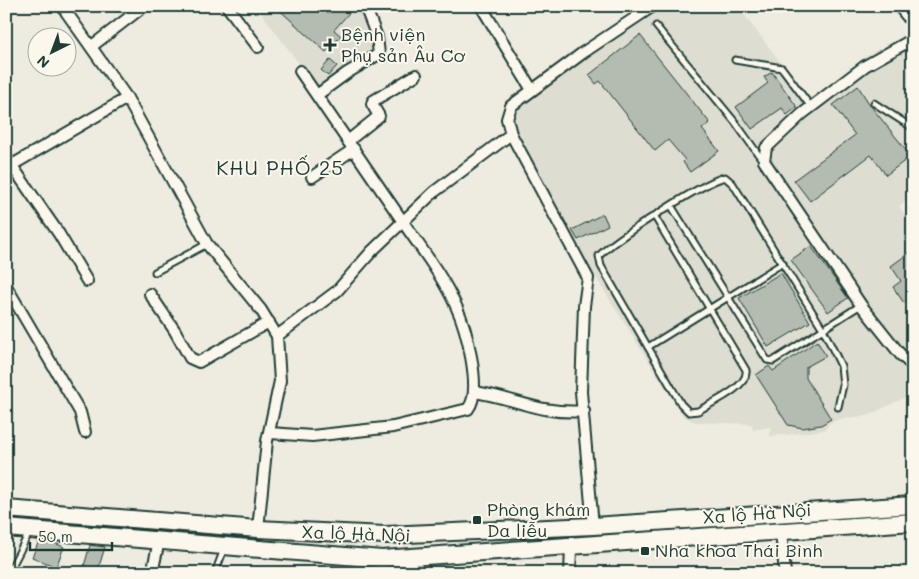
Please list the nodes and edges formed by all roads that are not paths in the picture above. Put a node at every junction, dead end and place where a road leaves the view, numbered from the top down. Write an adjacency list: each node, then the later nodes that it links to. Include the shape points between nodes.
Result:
1 (62, 6): 11 (street)
2 (144, 6): 11 (street)
3 (227, 6): 12 (street)
4 (365, 6): 17 (street, via 377,37 379,54)
5 (481, 6): 16 (street)
6 (653, 6): 16 (street)
7 (900, 6): 8 (street)
8 (913, 22)
9 (656, 26): 24 (lane)
10 (913, 39): 20 (street, via 865,66)
11 (92, 46): 18 (street)
12 (258, 47)
13 (735, 60): 20 (lane, via 782,68)
14 (300, 71): 17 (street)
15 (416, 75): 23 (street, via 373,101 378,116)
16 (532, 90): 22 (street, via 507,112)
17 (317, 95): 23 (street)
18 (127, 98): 25 (street); 30 (street)
19 (874, 103): 21 (lane)
20 (812, 107): 24 (street, via 766,148)
21 (913, 128)
22 (511, 134): 29 (street, via 434,192); 46 (street, via 588,278 584,306)
23 (351, 145): 26 (street); 29 (street)
24 (764, 161): 37 (street)
25 (8, 164): 33 (street)
26 (312, 177)
27 (672, 207): 28 (lane); 31 (lane, via 725,177 733,184); 36 (lane)
28 (655, 217): 38 (lane); 42 (lane, via 606,248 599,256 601,266)
29 (403, 222): 41 (street, via 337,291); 44 (street, via 436,268 456,307 466,336)
30 (207, 244): 32 (lane); 39 (street)
31 (783, 264): 36 (lane); 40 (lane)
32 (155, 272)
33 (87, 281)
34 (6, 286): 47 (street, via 80,412)
35 (150, 294): 39 (street, via 194,362)
36 (727, 298): 38 (lane); 40 (lane, via 767,360 773,361)
37 (861, 305): 40 (lane); 43 (street)
38 (709, 309): 42 (lane); 42 (lane, via 746,370 743,384 698,412 689,412)
39 (269, 322): 41 (street)
40 (823, 329): 45 (lane, via 843,372)
41 (277, 336): 48 (street, via 280,381)
42 (648, 347)
43 (913, 366)
44 (475, 392): 46 (street, via 508,398 532,408 562,413); 48 (street, via 468,409 393,427 312,436)
45 (838, 406)
46 (584, 411): 52 (street)
47 (85, 432)
48 (270, 433): 55 (street)
49 (913, 505): 52 (highway, Xa lộ Hà Nội)
50 (6, 509): 55 (highway, Xa lộ Hà Nội)
51 (913, 522): 56 (highway, Xa lộ Hà Nội)
52 (593, 526): 55 (highway, Xa lộ Hà Nội, via 386,535)
53 (6, 528): 54 (highway, Xa lộ Hà Nội)
54 (30, 530): 57 (highway, Xa lộ Hà Nội); 61 (lane)
55 (258, 530)
56 (781, 532): 59 (highway, Xa lộ Hà Nội); 65 (street)
57 (159, 541): 58 (highway, Xa lộ Hà Nội); 62 (street)
58 (225, 546): 60 (highway, Xa lộ Hà Nội); 63 (lane)
59 (571, 547): 60 (highway, Xa lộ Hà Nội); 64 (street)
60 (382, 566)
61 (11, 568)
62 (152, 573)
63 (215, 573)
64 (570, 573)
65 (785, 573)

